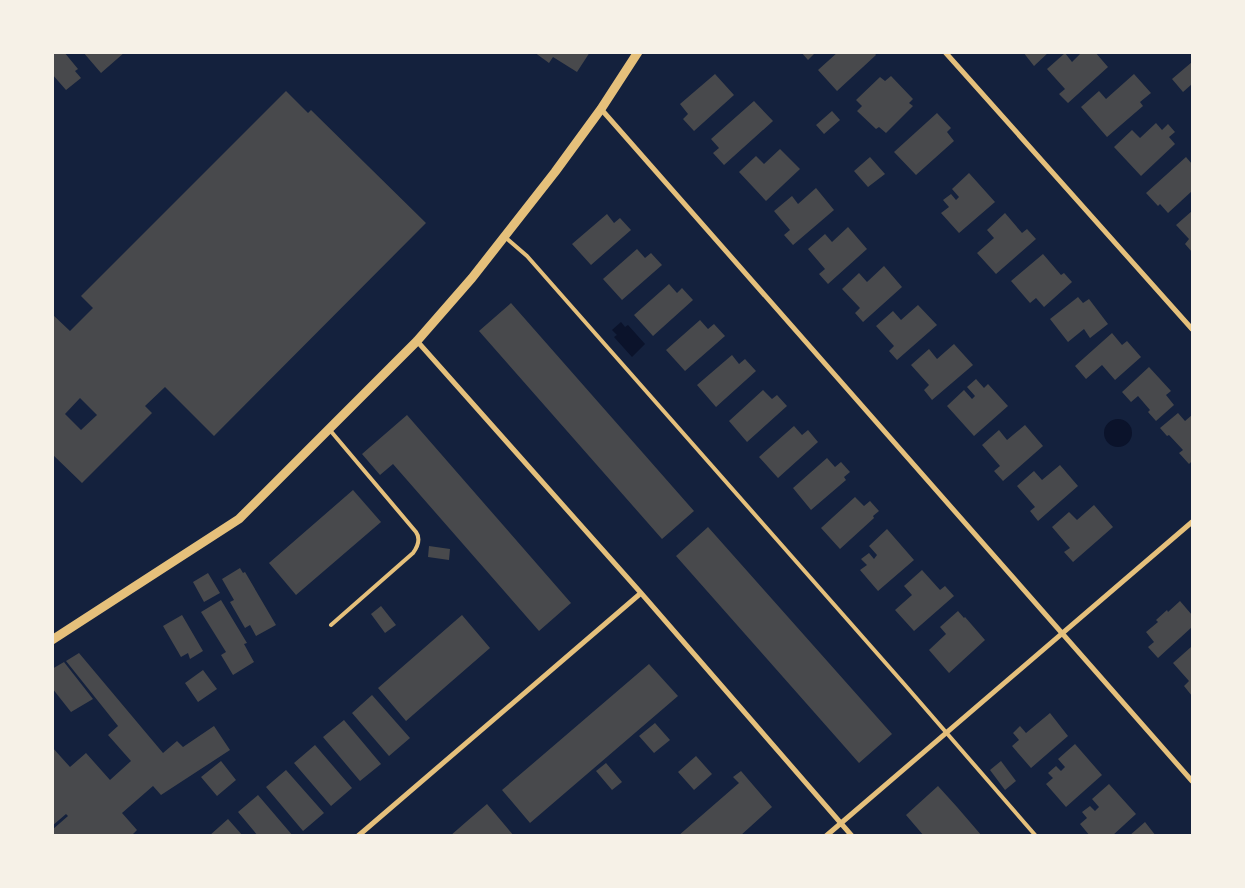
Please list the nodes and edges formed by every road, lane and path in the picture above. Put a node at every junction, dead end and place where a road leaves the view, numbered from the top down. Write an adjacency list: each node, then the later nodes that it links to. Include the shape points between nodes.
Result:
1 (638, 52): 3 (street)
2 (945, 52): 5 (street)
3 (601, 109): 4 (street); 11 (street)
4 (505, 236): 6 (street); 13 (lane, via 527,256)
5 (1192, 329)
6 (417, 340): 7 (street); 9 (street)
7 (329, 429): 10 (lane, via 418,535 413,553); 12 (street, via 238,518)
8 (1192, 522): 11 (street)
9 (642, 593): 15 (street); 16 (street)
10 (331, 625)
11 (1062, 634): 13 (street); 14 (street)
12 (52, 640)
13 (947, 733): 15 (street); 19 (lane)
14 (1192, 781)
15 (841, 822): 17 (street); 18 (street)
16 (358, 836)
17 (826, 836)
18 (852, 836)
19 (1036, 836)

